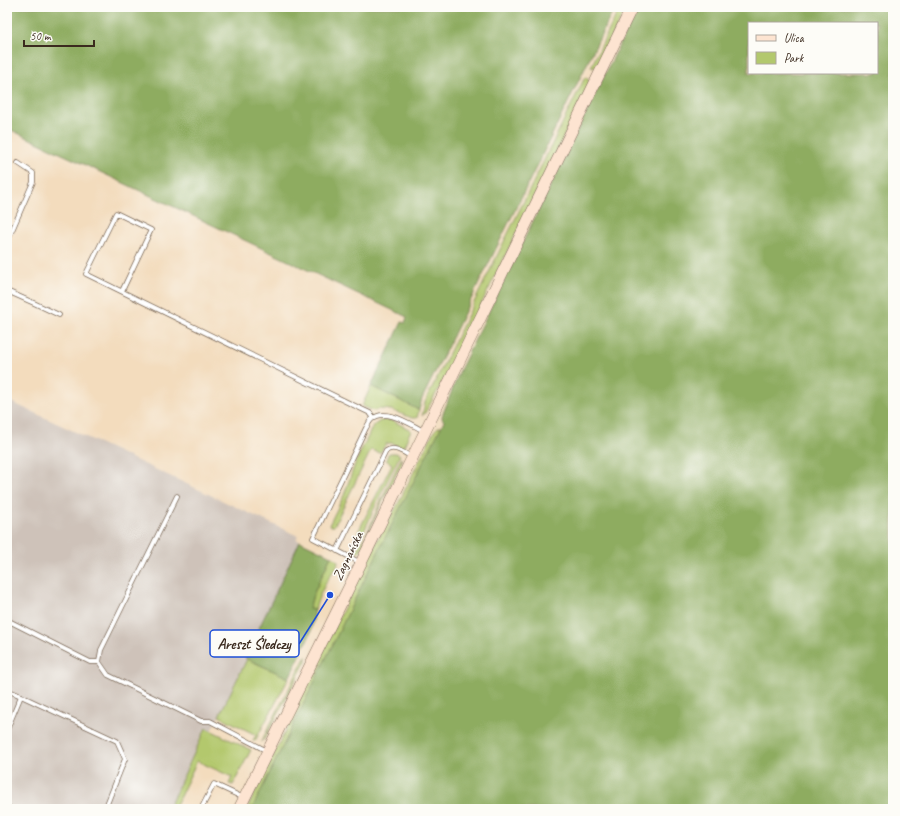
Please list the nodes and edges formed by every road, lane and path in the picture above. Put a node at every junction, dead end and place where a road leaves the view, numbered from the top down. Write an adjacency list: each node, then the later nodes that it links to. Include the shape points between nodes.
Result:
1 (632, 7): 10 (street, Zagnańska)
2 (18, 162): 3 (lane, via 33,173 33,182)
3 (7, 242)
4 (7, 267): 5 (lane)
5 (7, 272)
6 (7, 291): 8 (lane)
7 (122, 291): 7 (lane, via 86,274 116,213 151,230); 9 (lane)
8 (59, 315)
9 (374, 418): 10 (lane, via 391,416); 13 (lane, via 366,428 313,538)
10 (424, 432): 11 (street, Zagnańska)
11 (412, 457): 13 (lane, via 393,448 386,451); 14 (street, Zagnańska)
12 (177, 496): 16 (lane, via 101,650)
13 (337, 551): 14 (lane)
14 (361, 563): 20 (street, Zagnańska)
15 (7, 620): 16 (lane, via 90,662)
16 (99, 662): 20 (lane, via 108,676 200,721 210,721)
17 (7, 690): 18 (lane)
18 (21, 696): 19 (lane); 24 (lane, via 117,741 125,758)
19 (8, 727)
20 (268, 751): 21 (street, Zagnańska)
21 (245, 798): 25 (lane, via 214,784); 26 (street, Zagnańska)
22 (7, 807): 23 (lane)
23 (12, 809)
24 (105, 809)
25 (201, 809)
26 (239, 809)

